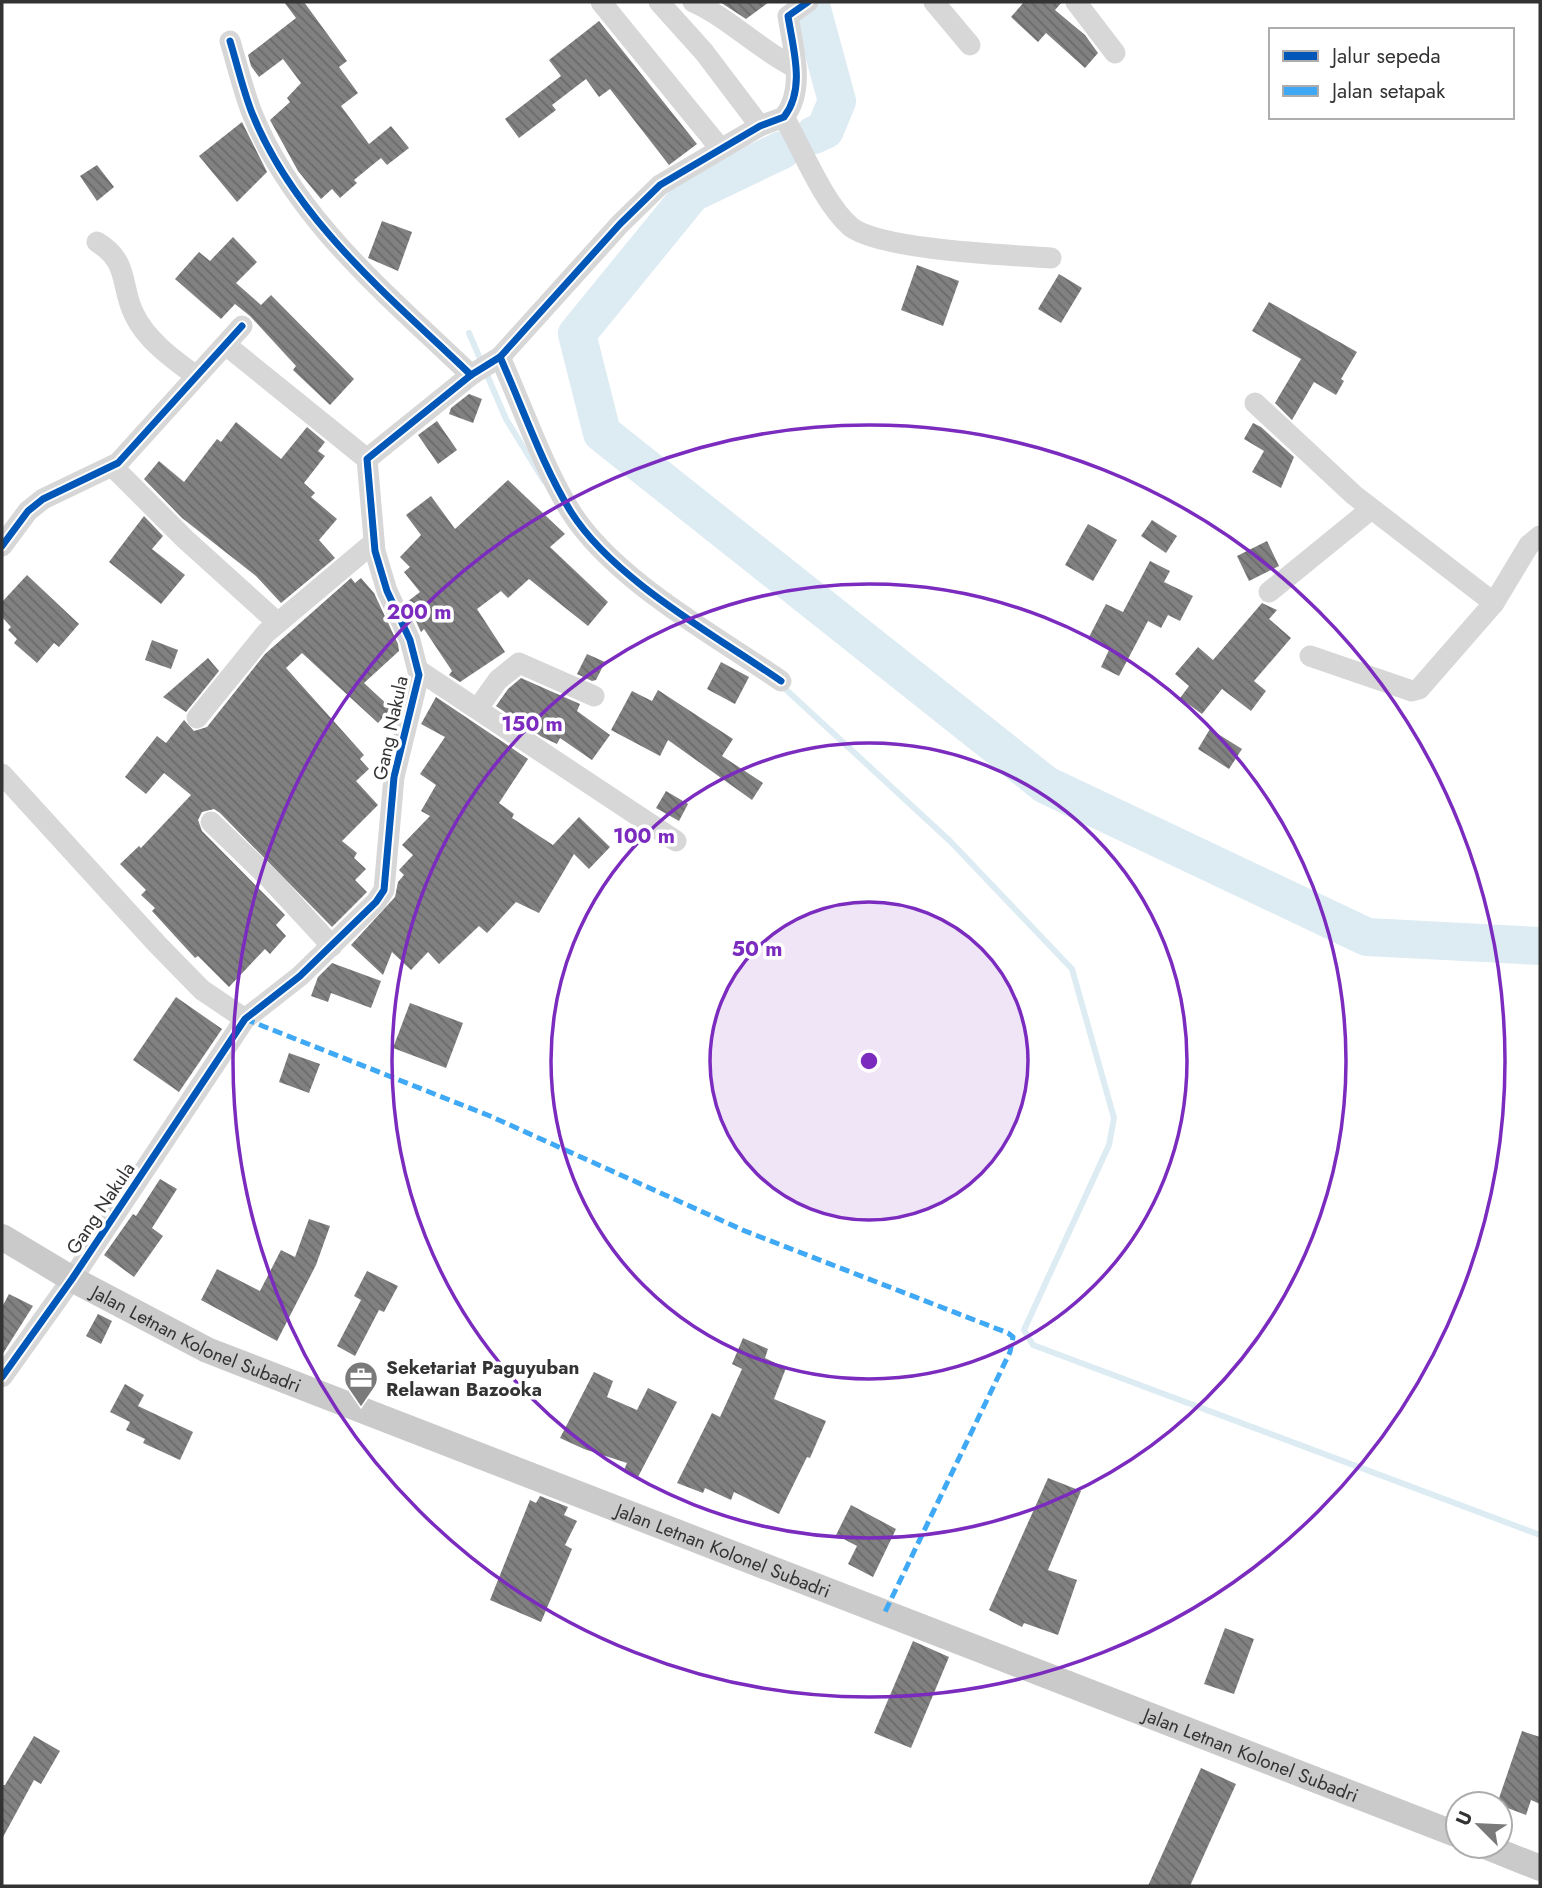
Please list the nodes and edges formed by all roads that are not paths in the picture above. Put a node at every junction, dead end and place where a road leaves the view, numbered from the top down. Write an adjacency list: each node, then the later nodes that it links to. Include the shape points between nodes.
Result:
1 (601, 2): 13 (street)
2 (693, 2): 10 (street)
3 (934, 2): 8 (street)
4 (1076, 2): 9 (street)
5 (664, 3): 12 (street)
6 (794, 6): 10 (street)
7 (230, 41): 18 (street, via 252,113 302,199 356,264)
8 (970, 45)
9 (1115, 52)
10 (796, 68): 11 (street, via 796,97)
11 (784, 117): 12 (street); 15 (street, via 836,211 853,228 914,245)
12 (760, 126): 13 (street)
13 (720, 148): 18 (street, via 660,185)
14 (97, 242): 19 (street, via 117,259 134,315 167,355)
15 (1051, 258)
16 (242, 326): 17 (street)
17 (226, 345): 19 (street); 21 (street)
18 (486, 366): 21 (street); 32 (street, via 589,536 634,578)
19 (197, 376): 22 (street)
20 (1255, 403): 23 (street)
21 (367, 459): 25 (street, Gang Nakula)
22 (112, 466): 26 (street, via 43,499); 29 (street)
23 (1371, 509): 27 (street); 28 (street)
24 (1540, 536): 28 (street, via 1529,545)
25 (373, 543): 29 (street); 31 (street, Gang Nakula)
26 (2, 546)
27 (1269, 592)
28 (1494, 603): 30 (street, via 1419,689 1412,691)
29 (278, 623): 35 (street)
30 (1310, 656)
31 (418, 670): 34 (street); 39 (street, Gang Nakula, via 394,777 384,890)
32 (781, 681)
33 (594, 696): 34 (street, via 519,663 498,680)
34 (478, 708): 38 (street)
35 (197, 718)
36 (2, 774): 40 (street, via 193,980)
37 (211, 822): 39 (street)
38 (677, 841)
39 (332, 946): 40 (street, Gang Nakula)
40 (245, 1019): 42 (street, Gang Nakula)
41 (2, 1237): 42 (main road, Jalan Letnan Kolonel Subadri)
42 (72, 1279): 43 (street, Gang Nakula); 44 (main road, Jalan Letnan Kolonel Subadri, via 207,1350)
43 (2, 1377)
44 (1444, 1830)
45 (1514, 1858): 46 (main road)
46 (1540, 1868)

